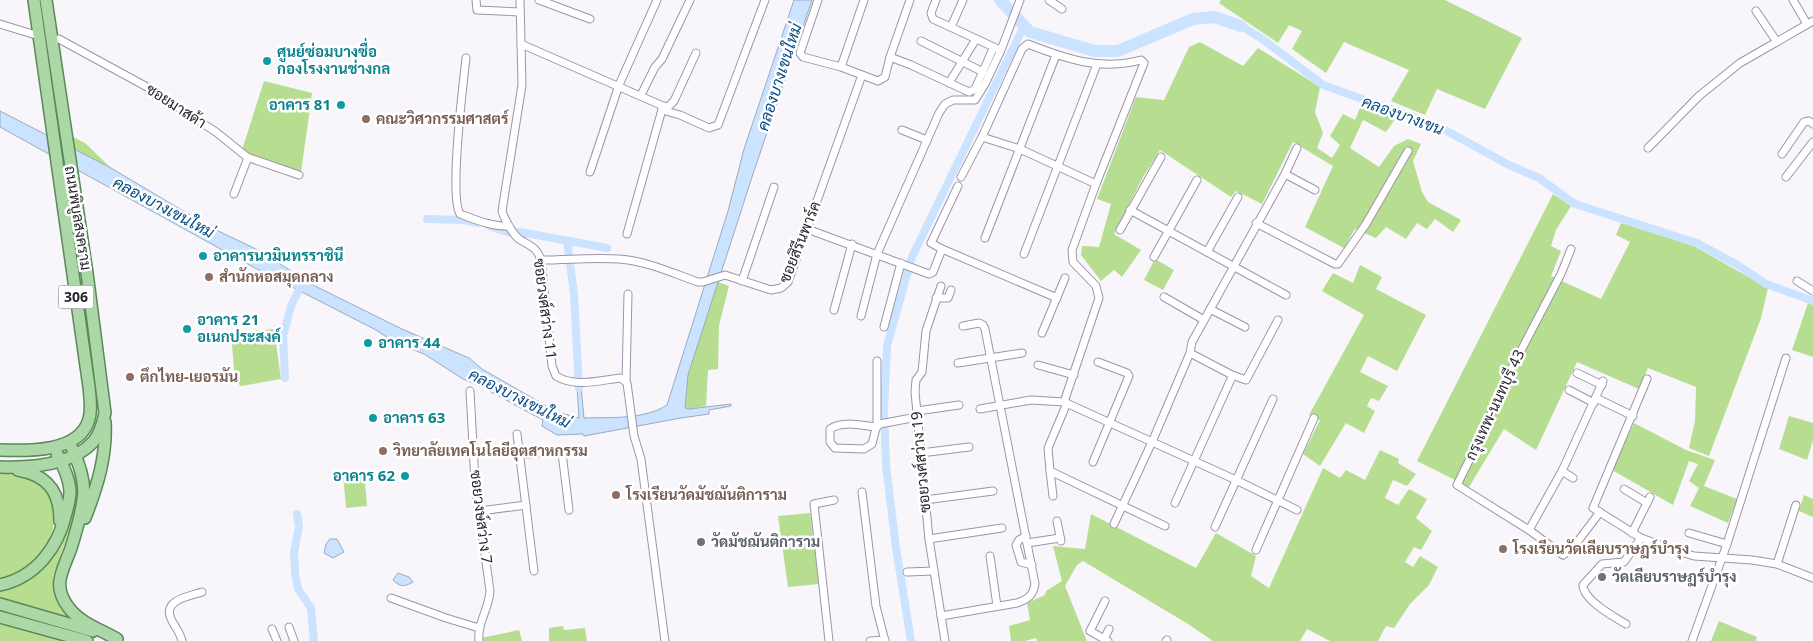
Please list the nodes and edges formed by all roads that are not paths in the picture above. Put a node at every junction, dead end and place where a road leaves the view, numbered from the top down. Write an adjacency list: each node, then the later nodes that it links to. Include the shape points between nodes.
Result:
1 (34, 0): 24 (main road, ถนนพิบูลสงคราม / 306)
2 (46, 0): 25 (main road, ถนนพิบูลสงคราม / 306)
3 (476, 0): 19 (street, via 477,10)
4 (520, 0): 19 (street)
5 (538, 0): 20 (street)
6 (657, 0): 42 (street)
7 (690, 0): 43 (street)
8 (765, 0): 44 (street, via 718,125 709,128)
9 (818, 0): 38 (street, via 800,53)
10 (864, 0): 38 (street)
11 (910, 0): 34 (street)
12 (936, 0): 23 (street, via 933,19)
13 (964, 0): 23 (street)
14 (1020, 0): 31 (street)
15 (1049, 0): 17 (street)
16 (1793, 0): 21 (street)
17 (1062, 9)
18 (1756, 11): 28 (street)
19 (520, 12): 29 (street)
20 (590, 19)
21 (1810, 22): 28 (street)
22 (0, 24): 24 (street)
23 (951, 27): 26 (street)
24 (39, 36): 136 (main road, ถนนพิบูลสงคราม / 306, via 89,387 87,425)
25 (52, 39): 55 (street, ซอยมาสด้า, via 59,39 144,85 216,132); 129 (main road, ถนนพิบูลสงคราม / 306)
26 (976, 39): 31 (street); 36 (street)
27 (921, 42): 36 (street)
28 (1777, 42): 51 (street, via 1740,63 1698,96)
29 (521, 44): 42 (street); 74 (street, via 522,85 502,211)
30 (992, 50): 39 (street)
31 (1001, 50): 48 (street, via 975,100 953,100 945,104)
32 (696, 53): 44 (street, via 673,104)
33 (1056, 55): 37 (street); 47 (street, via 1028,44 1022,49); 52 (street)
34 (890, 57): 40 (street, via 882,80); 41 (street)
35 (466, 58): 74 (street, via 457,209 469,218)
36 (962, 62): 39 (street); 41 (street)
37 (1097, 64): 57 (street); 64 (street, via 1144,62)
38 (841, 67): 40 (street)
39 (983, 72): 41 (street, via 971,91)
40 (862, 75): 72 (street, ซอยสิรีนพาร์ค)
41 (949, 83)
42 (619, 85): 43 (street); 58 (street)
43 (641, 96): 44 (street)
44 (663, 108): 76 (street)
45 (1813, 124): 54 (street, via 1804,122)
46 (902, 130): 48 (street)
47 (982, 137): 52 (street); 61 (street)
48 (927, 140): 82 (street)
49 (1813, 142): 62 (street)
50 (1297, 148): 59 (street)
51 (1648, 148)
52 (1020, 149): 57 (street); 77 (street)
53 (1408, 151): 71 (street, via 1366,224 1338,264)
54 (1782, 154)
55 (247, 157): 60 (street, ซอยมาสด้า); 68 (street)
56 (1162, 157): 70 (street)
57 (1059, 166): 64 (street); 83 (street)
58 (590, 172)
59 (1285, 174): 67 (street); 71 (street)
60 (299, 175)
61 (961, 177)
62 (1786, 177)
63 (1197, 180): 75 (street)
64 (1096, 184): 117 (street, via 1072,250 1073,262 1096,286 1099,298)
65 (774, 186): 89 (street)
66 (958, 186): 79 (street, via 931,241)
67 (1315, 190)
68 (234, 194)
69 (1238, 196): 81 (street)
70 (1130, 210): 73 (street); 75 (street)
71 (1256, 223): 87 (street)
72 (807, 229): 78 (street); 89 (street, ซอยสิรีนพาร์ค, via 788,282 782,288 771,290)
73 (1120, 230)
74 (513, 231): 85 (street, ซอยวงศ์สว่าง 11, via 534,246)
75 (1168, 231): 81 (street); 84 (street)
76 (627, 234)
77 (985, 238)
78 (852, 244): 82 (street); 99 (street)
79 (942, 249): 86 (street, via 932,274); 98 (street)
80 (1571, 249): 172 (street, กรุงเทพ-นนทบุรี 43, via 1457,485)
81 (1207, 252): 87 (street)
82 (877, 254): 86 (street); 101 (street)
83 (1024, 254)
84 (1154, 257)
85 (541, 260): 89 (street, ซอยสิรีนพาร์ค, via 619,259 653,266 698,282 725,275); 120 (street, ซอยวงศ์สว่าง 11, via 552,366 556,376 579,383 621,378)
86 (901, 263): 105 (street)
87 (1233, 266): 95 (street); 100 (street)
88 (1064, 278): 98 (street)
89 (742, 280)
90 (1797, 281): 93 (street)
91 (941, 286): 97 (street, ซอยวงศ์สว่าง 19)
92 (951, 290): 97 (street, via 948,298)
93 (1813, 291)
94 (628, 294): 120 (street)
95 (1286, 295)
96 (1164, 297): 102 (street)
97 (936, 298): 130 (street, ซอยวงศ์สว่าง 19, via 926,331 922,372 916,380)
98 (1057, 298): 107 (street)
99 (834, 310)
100 (1210, 310): 102 (street); 106 (street)
101 (861, 316)
102 (1204, 320): 109 (street)
103 (1278, 320): 109 (street, via 1246,380)
104 (963, 326): 110 (street, via 983,325)
105 (884, 327)
106 (1245, 327)
107 (1042, 333)
108 (1022, 353): 110 (street)
109 (1190, 353): 137 (street)
110 (991, 358): 114 (street); 127 (street)
111 (1786, 358): 180 (street)
112 (877, 362): 134 (street)
113 (1098, 362): 133 (street, via 1129,376)
114 (958, 363)
115 (1038, 365): 117 (street)
116 (1577, 373): 124 (street, via 1603,383)
117 (1074, 375): 125 (street)
118 (1230, 379): 145 (street)
119 (1647, 379): 131 (street)
120 (626, 381): 212 (street)
121 (1568, 390): 124 (street)
122 (470, 391): 165 (street, ซอยวงษ์สว่าง 7, via 473,461)
123 (1273, 399): 151 (street)
124 (1595, 400): 131 (street); 149 (street)
125 (1066, 403): 127 (street, via 1031,400); 133 (street); 148 (street, via 1048,448)
126 (958, 405): 130 (street)
127 (1000, 405): 128 (street); 175 (street)
128 (980, 408)
129 (105, 413): 142 (main road, ถนนพิบูลสงคราม / 306, via 99,434); 181 (main road, via 102,468)
130 (917, 414): 134 (street); 141 (street, ซอยวงศ์สว่าง 19)
131 (1633, 416): 166 (street, via 1593,505)
132 (1314, 418): 158 (street)
133 (1109, 424): 137 (street); 146 (street)
134 (877, 427): 134 (street, via 872,444 864,449 835,448 830,442 830,430 834,426)
135 (517, 434): 143 (street)
136 (69, 442): 138 (main road); 142 (main road)
137 (1152, 442): 145 (street); 162 (street)
138 (54, 447): 140 (main road); 144 (main road)
139 (969, 447): 141 (street)
140 (0, 450)
141 (921, 453): 157 (street, ซอยวงศ์สว่าง 19)
142 (75, 454): 144 (main road, ถนนพิบูลสงคราม); 181 (main road, via 83,481 83,498)
143 (519, 455): 160 (street); 163 (street, via 559,450 562,453)
144 (60, 460): 147 (main road, ถนนพิบูลสงคราม); 178 (main road, via 70,491 64,522)
145 (1194, 461): 151 (street); 159 (street)
146 (1093, 462)
147 (2, 467): 178 (main road, via 37,475 50,486 60,510)
148 (1050, 470): 155 (street); 162 (street)
149 (1562, 472): 150 (street); 172 (street)
150 (1574, 478)
151 (1236, 480): 158 (street); 170 (street)
152 (1624, 489): 173 (street, via 1649,500)
153 (993, 491): 157 (street)
154 (862, 492): 205 (street, via 876,606)
155 (1053, 496)
156 (834, 500): 213 (street, via 814,504)
157 (925, 500): 177 (street, ซอยวงศ์สว่าง 19)
158 (1278, 500): 164 (street); 182 (street)
159 (1175, 503)
160 (526, 505): 165 (street); 187 (street)
161 (1796, 505): 185 (street)
162 (1123, 506): 168 (street); 169 (street)
163 (569, 510)
164 (1297, 510)
165 (480, 511): 201 (street, ซอยวงษ์สว่าง 7, via 490,600)
166 (1600, 512): 172 (street, via 1575,545 1563,555); 173 (street)
167 (1057, 521): 179 (street, via 1061,540)
168 (1114, 524)
169 (1165, 526)
170 (1215, 527)
171 (1002, 528): 177 (street)
172 (1529, 530)
173 (1632, 533): 176 (street)
174 (1690, 533): 180 (street)
175 (1026, 536): 179 (street); 186 (street, via 1016,545 1021,562)
176 (1641, 538): 184 (street, via 1694,556); 199 (street, via 1624,562 1602,564 1583,585 1587,595 1602,609)
177 (929, 539): 188 (street, ซอยวงศ์สว่าง 19)
178 (55, 544): 191 (main road, via 42,563 26,575)
179 (1028, 544): 186 (street)
180 (1727, 544): 184 (street)
181 (70, 549): 204 (main road, via 60,574 59,590 63,599 77,617)
182 (1256, 550)
183 (990, 556): 196 (street)
184 (1722, 558): 185 (street); 216 (street)
185 (1777, 564): 190 (street)
186 (1032, 565): 196 (street, via 1036,584 1034,592 1028,599)
187 (534, 571)
188 (934, 571): 189 (street); 197 (street, ซอยวงศ์สว่าง 19)
189 (907, 572)
190 (1813, 578)
191 (0, 585)
192 (202, 592): 208 (street, via 172,604 170,616 180,631)
193 (391, 598): 201 (street)
194 (1105, 601): 206 (street, via 1090,631)
195 (0, 604): 204 (main road)
196 (997, 606): 197 (street)
197 (941, 616): 215 (street, ซอยวงศ์สว่าง 19)
198 (0, 617): 207 (main road)
199 (1626, 624)
200 (289, 627): 210 (street)
201 (479, 628): 211 (street, ซอยวงษ์สว่าง 7)
202 (1109, 629): 206 (street)
203 (272, 630): 209 (street)
204 (120, 640)
205 (885, 640): 214 (street)
206 (1106, 640)
207 (86, 641)
208 (182, 641)
209 (277, 641)
210 (294, 641)
211 (479, 641)
212 (665, 641)
213 (829, 641)
214 (870, 641)
215 (945, 641)
216 (1692, 641)

